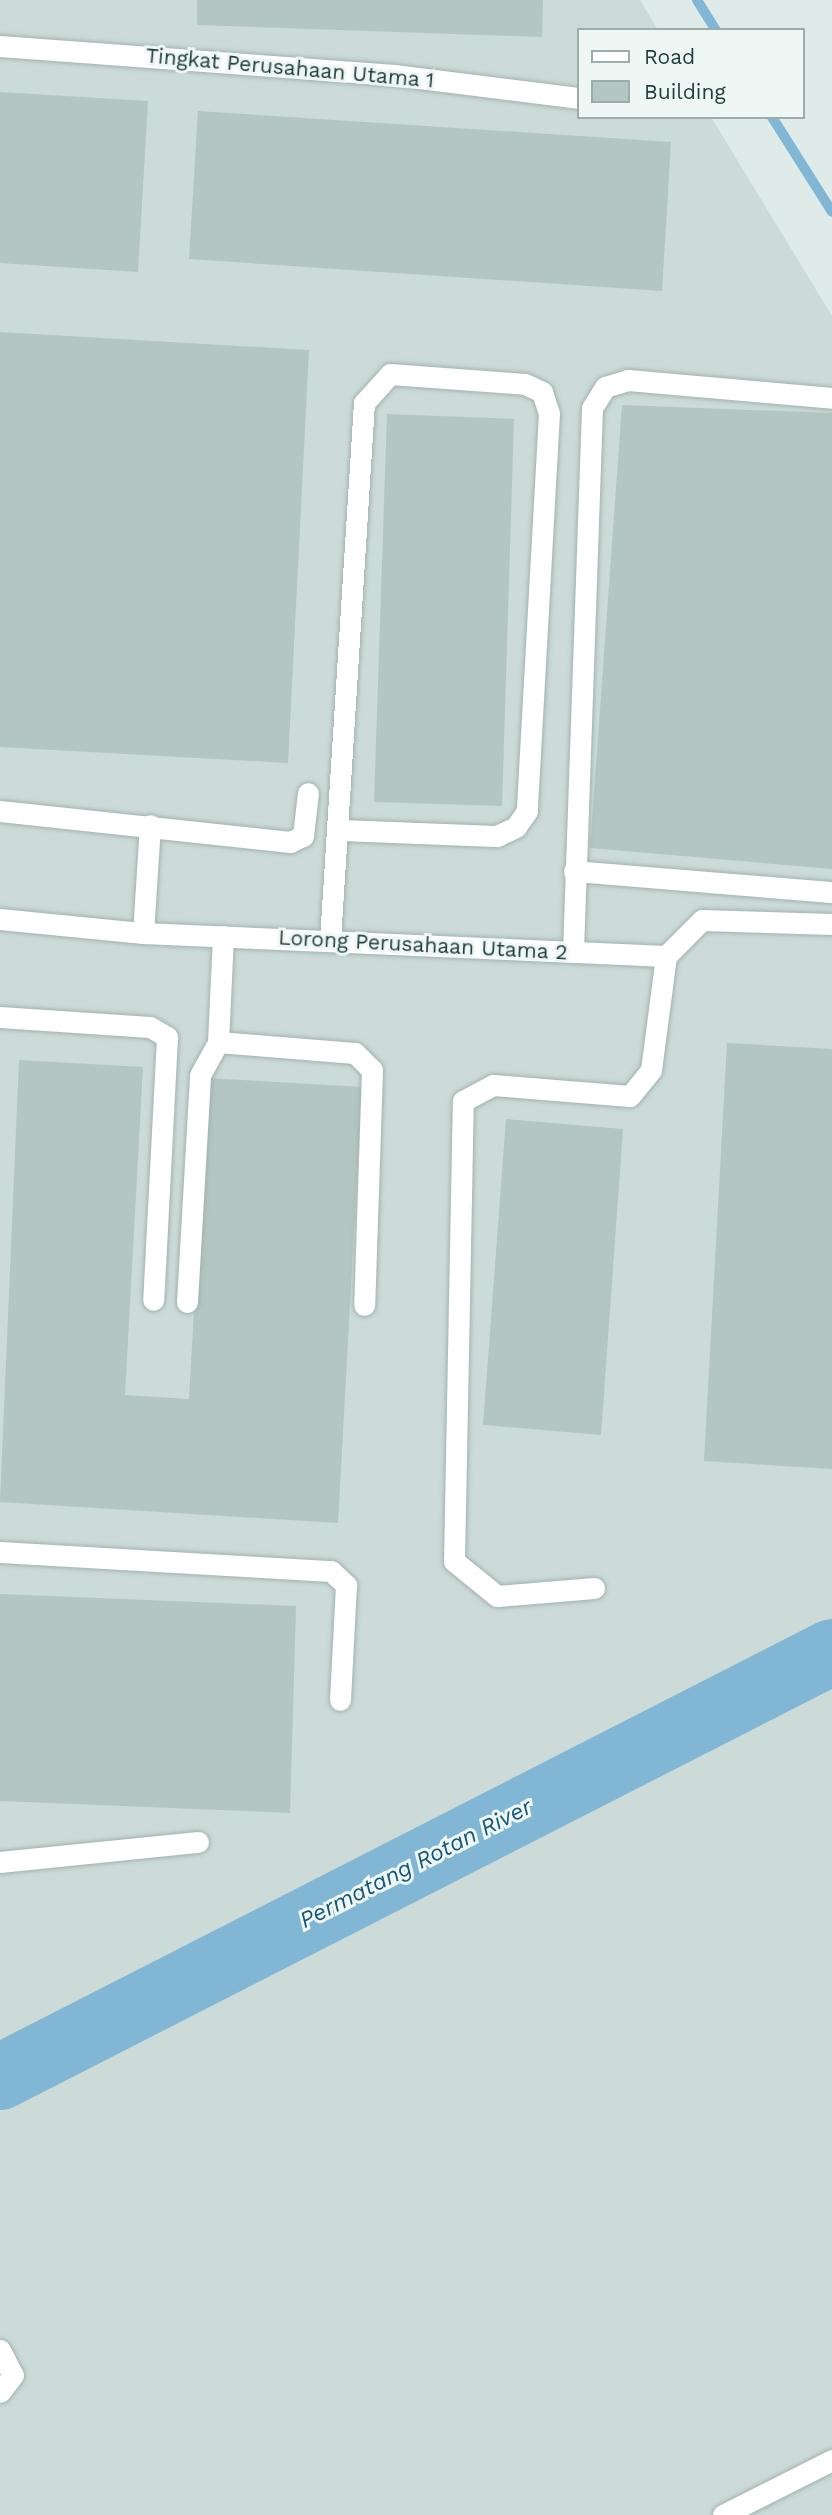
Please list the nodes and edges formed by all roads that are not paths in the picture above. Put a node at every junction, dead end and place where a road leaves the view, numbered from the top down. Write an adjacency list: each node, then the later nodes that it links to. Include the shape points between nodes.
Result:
1 (0, 46): 2 (street, Tingkat Perusahaan Utama 1, via 394,75)
2 (576, 99)
3 (832, 398): 8 (street, via 628,380 605,387 592,408)
4 (308, 793): 6 (street, via 303,836 290,842)
5 (0, 811): 6 (street)
6 (150, 825): 12 (street)
7 (339, 830): 7 (street, via 364,402 390,374 525,384 542,392 549,413 527,811 516,827 497,836); 14 (street)
8 (574, 871): 9 (street); 15 (street)
9 (832, 892)
10 (0, 919): 12 (street, Lorong Perusahaan Utama 2)
11 (832, 924): 16 (street, via 702,920)
12 (143, 933): 13 (street, Lorong Perusahaan Utama 2)
13 (223, 936): 14 (street, Lorong Perusahaan Utama 2); 18 (street)
14 (330, 940): 15 (street, Lorong Perusahaan Utama 2)
15 (573, 952): 16 (street, Lorong Perusahaan Utama 2)
16 (666, 956): 23 (street, via 651,1070 630,1096 493,1085 463,1101 454,1561 497,1595)
17 (0, 1017): 19 (street, via 150,1027 167,1037)
18 (218, 1042): 20 (street, via 200,1075); 21 (street, via 355,1052 372,1070)
19 (153, 1300)
20 (187, 1302)
21 (365, 1305)
22 (0, 1552): 24 (street, via 331,1571 346,1585)
23 (594, 1588)
24 (340, 1700)
25 (198, 1842): 26 (street)
26 (0, 1862)
27 (0, 2350): 28 (street, via 12,2375)
28 (0, 2392)
29 (832, 2460): 30 (street)
30 (723, 2515)

